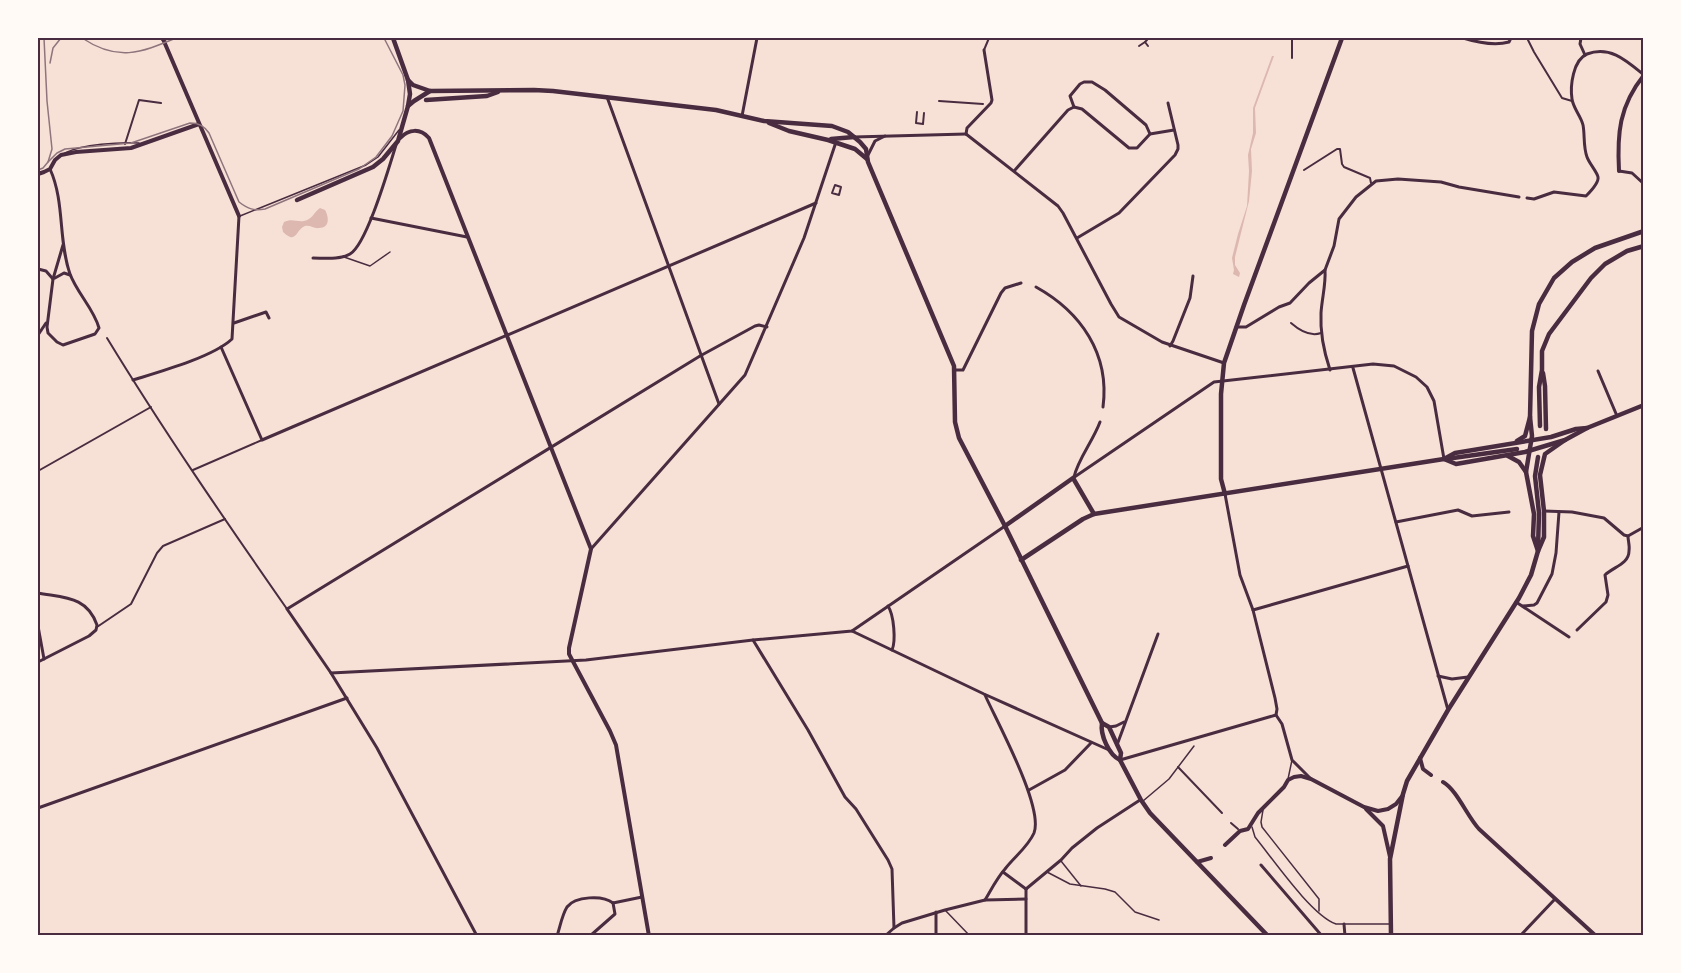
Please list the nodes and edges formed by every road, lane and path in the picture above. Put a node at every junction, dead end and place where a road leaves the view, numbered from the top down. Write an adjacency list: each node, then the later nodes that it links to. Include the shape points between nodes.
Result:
1 (164, 38): 33 (street)
2 (393, 38): 17 (main road)
3 (757, 38): 31 (street)
4 (990, 38): 13 (street)
5 (1292, 38): 15 (street)
6 (1342, 38): 81 (main road)
7 (1463, 38): 8 (street, via 1502,44)
8 (1511, 38)
9 (1527, 38): 23 (street, via 1562,98)
10 (1581, 38): 14 (street)
11 (1139, 46): 12 (street, via 1146,41)
12 (1148, 46)
13 (984, 50): 36 (street, via 992,100)
14 (1585, 55): 16 (street, via 1596,51 1613,53); 23 (street, via 1575,68)
15 (1292, 58)
16 (1644, 75): 50 (street, via 1634,87 1621,120)
17 (408, 80): 19 (main road); 27 (main road)
18 (501, 90): 19 (main road); 20 (main road); 21 (main road, via 487,96)
19 (430, 91): 27 (main road)
20 (607, 97): 31 (main road); 68 (street)
21 (426, 100)
22 (939, 101): 26 (street)
23 (1572, 101): 55 (street, via 1582,123 1586,155 1598,178 1583,196 1554,192)
24 (1168, 103): 35 (street)
25 (161, 104): 43 (street, via 139,100)
26 (982, 104)
27 (408, 106): 34 (main road)
28 (1074, 107): 37 (street, via 1082,109 1129,148 1137,148); 37 (street, via 1070,96 1080,84 1092,82 1146,125); 49 (street)
29 (917, 112): 30 (street, via 916,123 923,124)
30 (924, 113)
31 (742, 116): 32 (main road)
32 (764, 121): 39 (main road, via 832,126); 40 (main road)
33 (199, 124): 44 (street); 58 (street)
34 (401, 128): 41 (main road); 58 (lane, via 378,157 366,165)
35 (1174, 130): 37 (street); 62 (street, via 1178,149 1175,155 1119,213)
36 (966, 134): 38 (street); 49 (street)
37 (1150, 134)
38 (887, 136): 39 (street); 46 (street, via 875,141)
39 (854, 137): 40 (main road); 46 (main road, via 866,149)
40 (828, 140): 42 (main road)
41 (398, 141): 56 (main road, via 373,167); 59 (street); 61 (street, via 411,130 429,138)
42 (836, 142): 46 (main road); 57 (street)
43 (125, 144): 44 (lane); 45 (lane, via 79,148)
44 (144, 144): 45 (street)
45 (61, 155): 47 (street)
46 (867, 159): 91 (main road)
47 (50, 169): 51 (street); 63 (street, via 59,194)
48 (1304, 170): 52 (street, via 1340,149 1344,167 1370,178)
49 (1015, 171): 62 (street, via 1058,206)
50 (1619, 171): 53 (street, via 1632,173)
51 (38, 174)
52 (1371, 183): 54 (street, via 1382,179 1432,181); 70 (street, via 1339,219)
53 (1644, 184)
54 (1519, 197)
55 (1527, 198)
56 (297, 200)
57 (816, 203): 68 (street); 80 (street)
58 (241, 216): 78 (street)
59 (371, 218): 61 (street); 66 (street, via 360,245)
60 (1644, 231): 102 (main road, via 1595,248 1554,278 1539,304 1532,332)
61 (467, 237): 84 (street)
62 (1077, 238): 86 (street, via 1119,317)
63 (63, 245): 71 (street); 73 (street)
64 (1644, 246): 93 (main road, via 1615,257 1591,278 1549,334 1542,351)
65 (390, 252): 66 (lane, via 370,266)
66 (343, 256): 67 (street)
67 (313, 258)
68 (668, 266): 84 (street); 88 (street)
69 (38, 268): 73 (street)
70 (1324, 270): 81 (street, via 1290,303 1246,327); 82 (street)
71 (71, 275): 73 (street, via 60,274); 77 (street, via 99,325 98,332 63,345 48,333)
72 (1193, 276): 86 (street, via 1190,298)
73 (53, 279): 77 (street)
74 (1020, 283): 91 (street, via 1000,293 963,370)
75 (1036, 287): 100 (street, via 1063,305 1090,336 1104,382)
76 (269, 318): 78 (street, via 266,312)
77 (47, 321): 83 (street)
78 (234, 323): 87 (street, via 232,339)
79 (1291, 323): 82 (street, via 1303,332)
80 (767, 327): 88 (street, via 755,326); 97 (street, via 746,375)
81 (1236, 327): 89 (main road)
82 (1321, 333): 92 (street)
83 (38, 334)
84 (507, 335): 107 (street); 111 (street)
85 (107, 338): 96 (street)
86 (1170, 346): 89 (street)
87 (221, 347): 96 (street); 107 (street)
88 (700, 356): 97 (street); 111 (street)
89 (1224, 363): 95 (main road)
90 (1353, 368): 92 (street); 116 (street, via 1373,364 1394,366 1427,387 1434,401); 118 (street)
91 (955, 370): 129 (main road, via 957,431)
92 (1330, 370): 95 (street)
93 (1542, 370): 104 (main road); 106 (main road)
94 (1598, 371): 101 (street)
95 (1222, 380): 121 (street, via 1207,386); 122 (main road, via 1221,479)
96 (133, 381): 99 (street)
97 (719, 404): 132 (street)
98 (1644, 405): 101 (main road)
99 (151, 407): 117 (street); 119 (street)
100 (1103, 407)
101 (1617, 416): 105 (main road)
102 (1530, 417): 109 (main road); 110 (main road, via 1525,436)
103 (1100, 422): 121 (street)
104 (1540, 426)
105 (1587, 428): 108 (main road); 109 (main road)
106 (1546, 429)
107 (262, 440): 117 (street)
108 (1565, 440): 113 (main road); 123 (main road, via 1545,454 1540,475)
109 (1532, 441): 110 (main road); 113 (main road)
110 (1514, 442): 116 (main road, via 1455,453)
111 (552, 447): 132 (street); 140 (street)
112 (1517, 449): 116 (main road)
113 (1530, 450): 114 (main road); 120 (main road)
114 (1508, 456): 116 (main road, via 1456,464); 120 (main road)
115 (1538, 457): 133 (main road, via 1534,476 1539,513)
116 (1444, 459): 118 (main road)
117 (192, 470): 127 (street)
118 (1382, 470): 122 (main road); 128 (street)
119 (38, 471)
120 (1526, 472): 133 (main road)
121 (1073, 478): 126 (main road); 129 (main road)
122 (1225, 494): 126 (main road); 141 (street, via 1240,575)
123 (1544, 511): 125 (street); 133 (main road, via 1544,537)
124 (1509, 512): 128 (street, via 1473,516 1458,510)
125 (1559, 512): 131 (street, via 1604,518); 139 (street, via 1552,574 1537,603)
126 (1094, 514): 134 (main road)
127 (225, 519): 140 (street); 143 (street, via 163,546 131,604)
128 (1396, 522): 135 (street)
129 (1005, 526): 134 (main road); 138 (street)
130 (1644, 527): 131 (street)
131 (1628, 536): 144 (street, via 1630,553 1605,575 1606,602)
132 (591, 549): 151 (street, via 569,648)
133 (1538, 551): 137 (main road, via 1531,575)
134 (1021, 560): 161 (main road)
135 (1408, 566): 141 (street); 154 (street)
136 (38, 593): 143 (street, via 83,603)
137 (1516, 602): 139 (street); 155 (main road)
138 (888, 606): 145 (street); 149 (street, via 892,611)
139 (1523, 606): 147 (street)
140 (287, 609): 153 (street)
141 (1253, 610): 159 (street)
142 (38, 626): 150 (street)
143 (97, 627): 150 (street, via 89,636)
144 (1577, 630)
145 (852, 631): 148 (street); 149 (street)
146 (1158, 634): 160 (street)
147 (1569, 637)
148 (753, 640): 151 (street); 206 (street, via 844,797 888,860 892,869)
149 (892, 650): 156 (street)
150 (44, 659): 152 (street)
151 (571, 660): 153 (street); 195 (street, via 616,745)
152 (38, 662)
153 (331, 672): 157 (street)
154 (1438, 676): 155 (street); 158 (street)
155 (1468, 677): 158 (main road)
156 (984, 694): 163 (street); 175 (street)
157 (347, 698): 180 (street); 207 (street)
158 (1448, 710): 167 (main road)
159 (1276, 715): 168 (street); 169 (street)
160 (1125, 720): 162 (street); 164 (street)
161 (1102, 723): 162 (main road); 166 (main road, via 1101,730)
162 (1109, 727): 164 (main road)
163 (1092, 742): 166 (street); 175 (street, via 1065,770)
164 (1117, 745): 168 (main road)
165 (1194, 746): 170 (lane)
166 (1111, 751): 168 (main road)
167 (1420, 757): 171 (street, via 1423,769); 176 (main road)
168 (1120, 760): 177 (main road)
169 (1292, 760): 172 (street); 173 (lane)
170 (1178, 767): 177 (lane); 181 (street)
171 (1431, 775)
172 (1311, 779): 173 (street); 179 (street)
173 (1288, 780): 178 (street)
174 (1443, 782): 197 (street, via 1452,788 1479,829)
175 (1029, 790): 191 (street, via 1035,830)
176 (1403, 794): 179 (street, via 1388,809); 187 (main road)
177 (1141, 801): 188 (street, via 1097,828); 189 (main road)
178 (1264, 806): 182 (street); 202 (lane, via 1262,827 1319,899)
179 (1364, 807): 187 (street, via 1383,826)
180 (38, 808)
181 (1222, 813)
182 (1252, 823): 185 (street); 202 (lane, via 1255,837)
183 (1231, 824): 184 (street)
184 (1238, 829)
185 (1225, 845)
186 (1211, 858): 189 (street)
187 (1390, 859): 205 (main road)
188 (1060, 860): 192 (street); 193 (lane)
189 (1197, 862): 215 (main road)
190 (1261, 865): 216 (street)
191 (1003, 872): 194 (street); 198 (street)
192 (1047, 872): 193 (lane); 194 (street)
193 (1081, 886): 203 (lane, via 1115,892 1135,912)
194 (1026, 889): 196 (street)
195 (642, 897): 199 (street); 210 (street)
196 (1026, 899): 198 (street); 214 (street)
197 (1555, 899): 219 (street); 220 (street)
198 (985, 900): 200 (street)
199 (613, 903): 208 (street, via 601,897 571,904); 209 (street, via 615,914)
200 (945, 910): 201 (street); 213 (lane)
201 (936, 912): 206 (street); 212 (street)
202 (1319, 912): 204 (lane, via 1328,921)
203 (1159, 920)
204 (1344, 924): 205 (lane); 217 (street)
205 (1390, 924): 218 (main road)
206 (894, 927): 211 (street)
207 (477, 936)
208 (557, 936)
209 (590, 936)
210 (649, 936)
211 (885, 936)
212 (936, 936)
213 (970, 936)
214 (1026, 936)
215 (1268, 936)
216 (1322, 936)
217 (1345, 936)
218 (1391, 936)
219 (1520, 936)
220 (1596, 936)

